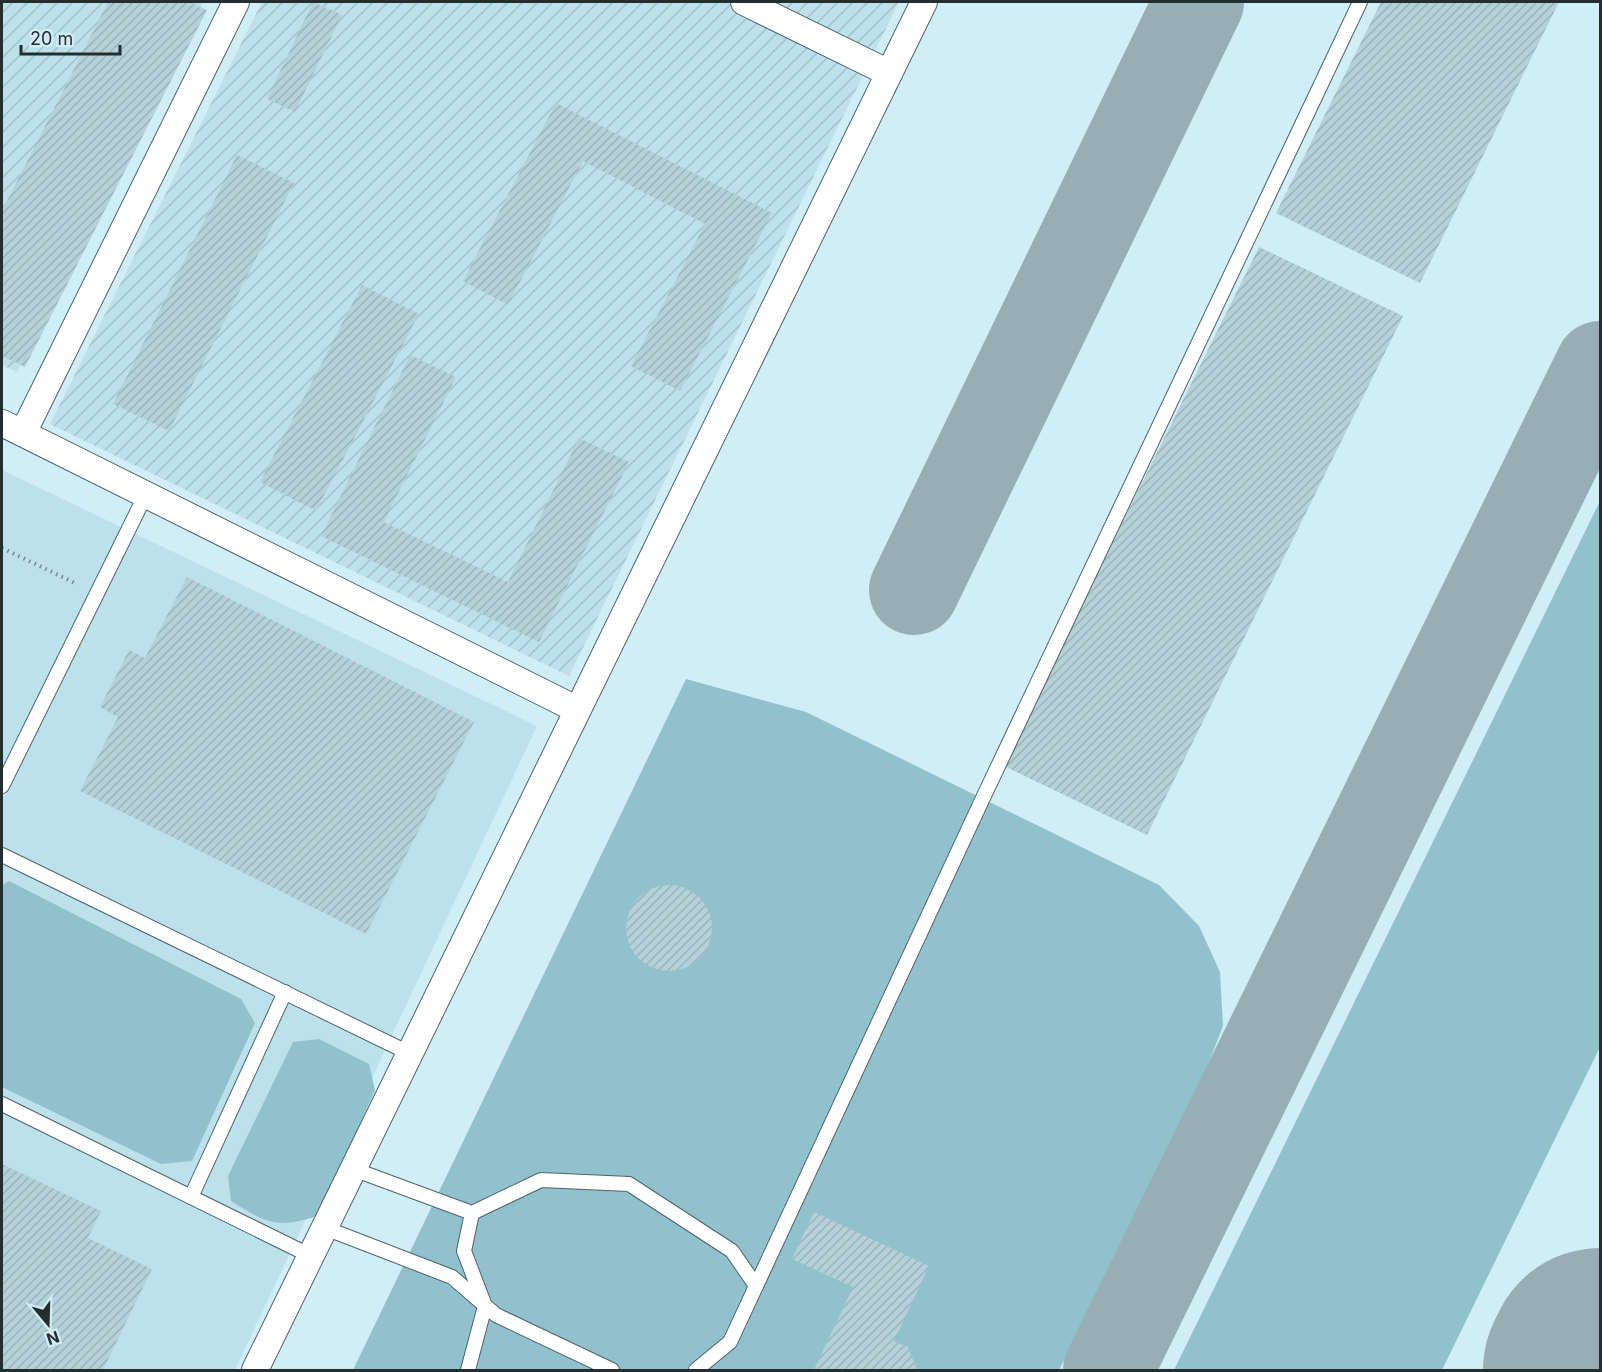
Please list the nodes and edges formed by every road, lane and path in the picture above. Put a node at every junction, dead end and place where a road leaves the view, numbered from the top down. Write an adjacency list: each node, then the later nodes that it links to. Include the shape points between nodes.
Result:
1 (236, 2): 6 (street)
2 (744, 2): 5 (street)
3 (924, 2): 5 (street)
4 (1360, 2): 21 (lane)
5 (889, 73): 10 (street)
6 (12, 428): 7 (street)
7 (146, 494): 9 (lane); 10 (street)
8 (2, 548): 9 (path)
9 (97, 593): 11 (lane)
10 (576, 709): 14 (street)
11 (2, 786)
12 (2, 855): 13 (lane)
13 (285, 992): 14 (lane); 17 (lane)
14 (409, 1053): 16 (street)
15 (2, 1104): 17 (lane)
16 (353, 1169): 18 (lane); 19 (street)
17 (191, 1197): 20 (lane)
18 (472, 1213): 21 (lane, via 541,1180 629,1184 732,1251); 22 (lane, via 464,1251)
19 (325, 1228): 20 (street); 22 (lane, via 452,1277)
20 (311, 1256): 23 (street)
21 (756, 1286): 26 (lane, via 730,1342)
22 (485, 1305): 24 (lane); 25 (lane, via 496,1315)
23 (255, 1371)
24 (468, 1371)
25 (612, 1371)
26 (696, 1371)

